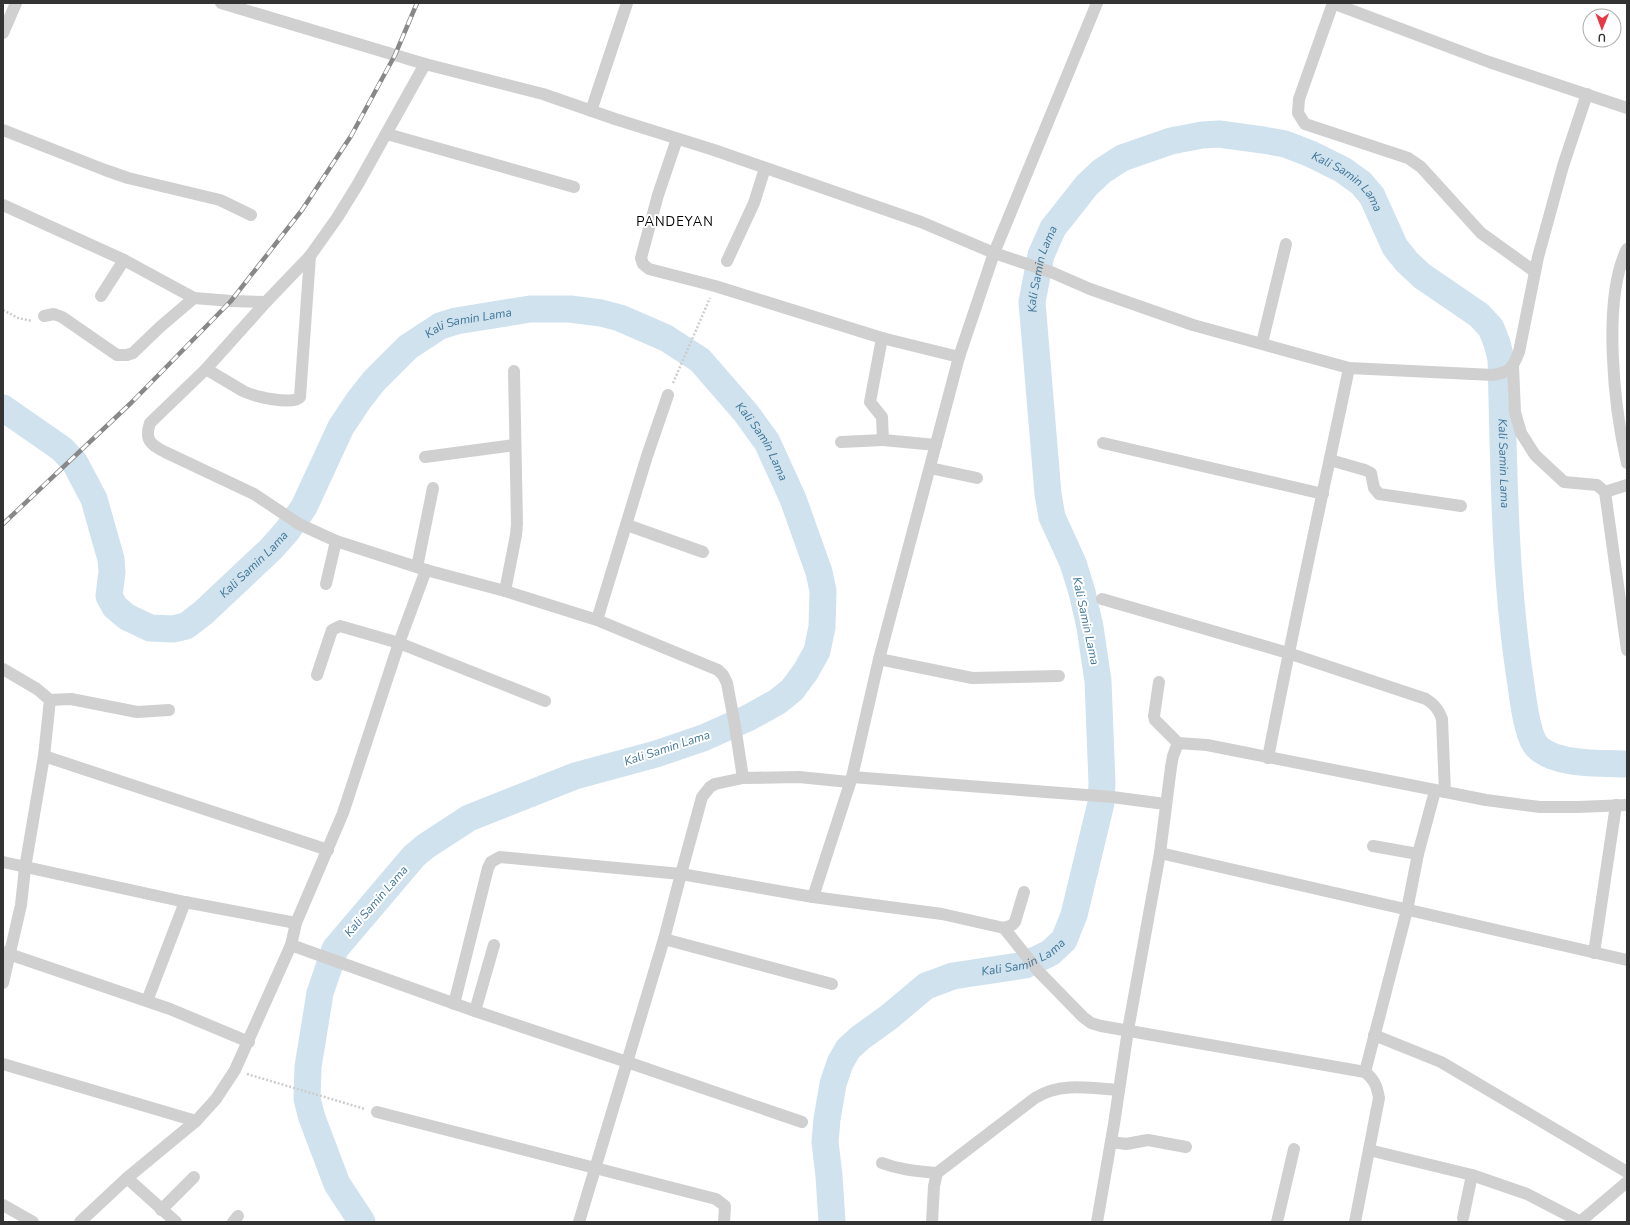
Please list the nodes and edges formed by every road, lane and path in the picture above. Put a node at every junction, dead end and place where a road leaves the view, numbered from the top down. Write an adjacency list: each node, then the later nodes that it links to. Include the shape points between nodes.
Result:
1 (16, 3): 6 (street)
2 (221, 3): 7 (street)
3 (627, 3): 10 (street)
4 (1097, 3): 20 (street)
5 (1332, 3): 8 (street, via 1489,62); 24 (street, via 1299,99 1298,113 1306,124 1408,158 1421,167 1481,233)
6 (3, 33)
7 (425, 64): 10 (street, via 543,94); 12 (street)
8 (1586, 94): 9 (street); 24 (street)
9 (1627, 108)
10 (591, 111): 13 (street)
11 (3, 130): 17 (street, via 128,178 220,200)
12 (387, 134): 15 (street); 21 (street, via 337,218)
13 (677, 139): 14 (street); 25 (street, via 658,195 642,261 649,269)
14 (765, 168): 20 (street, via 921,222); 23 (street, via 754,203)
15 (574, 187)
16 (5, 210): 22 (street)
17 (251, 215)
18 (1286, 244): 33 (street)
19 (1627, 248): 47 (street, via 1614,290 1612,329 1620,434)
20 (994, 253): 33 (street, via 1193,325); 34 (street)
21 (310, 256): 28 (street); 37 (street, via 300,397 293,402 250,394)
22 (124, 260): 26 (street); 27 (street)
23 (727, 261)
24 (1534, 271): 35 (street, via 1519,352)
25 (715, 286): 32 (street); 39 (path)
26 (101, 296)
27 (194, 298): 28 (street); 30 (street, via 136,351 127,355 117,354 62,317 54,314)
28 (266, 302): 37 (street)
29 (3, 310): 31 (path)
30 (44, 316)
31 (18, 318)
32 (882, 338): 34 (street); 40 (street, via 870,402 882,417)
33 (1262, 343): 36 (street)
34 (959, 357): 44 (street)
35 (1513, 366): 36 (street, via 1504,374 1493,375); 52 (street, via 1515,412 1521,432 1535,455 1564,482 1598,485)
36 (1349, 368): 46 (street)
37 (206, 369): 56 (street, via 150,423 148,431 153,445 254,494 294,521)
38 (514, 371): 43 (street)
39 (668, 394): 55 (street)
40 (884, 440): 41 (street); 44 (street)
41 (841, 442)
42 (1103, 442): 53 (street)
43 (516, 445): 45 (street); 60 (street, via 517,529)
44 (936, 445): 48 (street)
45 (425, 457)
46 (1330, 460): 53 (street); 54 (street, via 1370,473 1374,488 1379,494)
47 (1627, 463)
48 (930, 468): 49 (street); 66 (street)
49 (977, 478)
50 (1627, 485): 52 (street)
51 (433, 488): 58 (street)
52 (1605, 492): 64 (street)
53 (1323, 494): 65 (street)
54 (1461, 506)
55 (627, 525): 57 (street); 62 (street)
56 (336, 541): 58 (street); 59 (street)
57 (703, 552)
58 (421, 568): 60 (street); 63 (street)
59 (326, 584)
60 (505, 591): 62 (street)
61 (1102, 599): 65 (street)
62 (597, 620): 77 (street, via 718,670 726,679 730,696)
63 (399, 643): 68 (street, via 337,627 332,630); 72 (street); 83 (street, via 343,813)
64 (1627, 650)
65 (1288, 653): 76 (street); 79 (street, via 1426,699 1435,705 1442,718)
66 (879, 659): 69 (street, via 972,678); 78 (street)
67 (3, 669): 71 (street, via 37,689)
68 (317, 675)
69 (1059, 676)
70 (1160, 682): 74 (street, via 1155,720)
71 (50, 700): 73 (street, via 71,699 137,712); 75 (street)
72 (545, 701)
73 (169, 710)
74 (1178, 742): 76 (street, via 1207,745); 80 (street, via 1173,756)
75 (44, 756): 83 (street); 87 (street)
76 (1268, 758): 79 (street)
77 (743, 778): 78 (street, via 799,777); 88 (street, via 715,784 705,792)
78 (850, 780): 80 (street, via 1112,797); 90 (street)
79 (1440, 791): 81 (street, via 1540,807); 85 (street)
80 (1165, 804): 84 (street)
81 (1622, 805): 99 (street)
82 (1372, 846): 85 (street)
83 (328, 850): 93 (street)
84 (1160, 853): 92 (street); 106 (street)
85 (1418, 854): 92 (street)
86 (3, 862): 87 (street)
87 (26, 868): 91 (street); 98 (street, via 21,905)
88 (680, 874): 90 (street); 95 (street); 104 (street, via 500,857 494,859 488,868)
89 (1024, 892): 94 (street, via 1015,922)
90 (813, 897): 94 (street, via 942,914)
91 (185, 902): 93 (street); 103 (street)
92 (1408, 910): 99 (street); 107 (street)
93 (296, 924): 96 (street)
94 (1004, 928): 106 (street, via 1040,972 1083,1017 1101,1026)
95 (664, 939): 102 (street); 109 (street)
96 (291, 945): 104 (street); 108 (street)
97 (494, 946): 105 (street)
98 (6, 953): 101 (street); 103 (street)
99 (1594, 953): 100 (street)
100 (1627, 960)
101 (3, 983)
102 (832, 984)
103 (147, 1001): 108 (street)
104 (454, 1004): 105 (street)
105 (474, 1011): 109 (street)
106 (1128, 1030): 112 (street); 113 (street)
107 (1374, 1035): 112 (street); 123 (street, via 1447,1064)
108 (249, 1042): 111 (street)
109 (627, 1062): 116 (street); 122 (street)
110 (3, 1064): 115 (street)
111 (235, 1070): 114 (path); 115 (street)
112 (1365, 1072): 120 (street, via 1373,1079 1379,1098)
113 (1119, 1090): 117 (street); 124 (street, via 1072,1087 1052,1089 1043,1093)
114 (377, 1112): 122 (street)
115 (196, 1121): 126 (street)
116 (802, 1122)
117 (1111, 1142): 118 (street, via 1126,1144 1148,1140); 138 (street)
118 (1186, 1147)
119 (1294, 1149): 139 (street)
120 (1369, 1150): 125 (street); 140 (street)
121 (882, 1163): 124 (street, via 898,1169)
122 (596, 1169): 135 (street); 136 (street, via 716,1199 725,1206)
123 (1627, 1172)
124 (937, 1173): 137 (street)
125 (1472, 1175): 131 (street); 141 (street, via 1528,1194)
126 (127, 1178): 130 (street); 133 (street)
127 (194, 1178): 130 (street)
128 (1627, 1182): 141 (street)
129 (3, 1205): 132 (street)
130 (160, 1210): 134 (street)
131 (1463, 1218)
132 (33, 1222)
133 (80, 1222)
134 (176, 1222)
135 (579, 1222)
136 (724, 1222)
137 (932, 1222)
138 (1097, 1222)
139 (1277, 1222)
140 (1355, 1222)
141 (1581, 1222)

